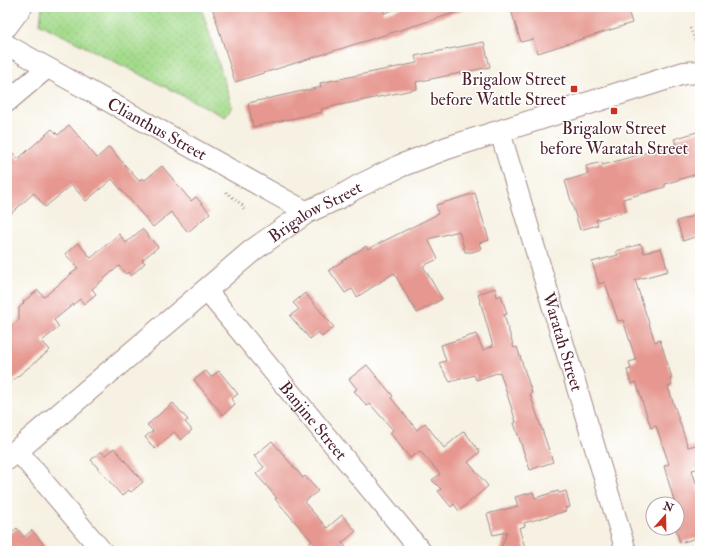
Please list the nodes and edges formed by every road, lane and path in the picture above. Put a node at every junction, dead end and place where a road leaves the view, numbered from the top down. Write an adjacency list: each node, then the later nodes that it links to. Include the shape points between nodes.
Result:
1 (22, 7): 2 (street)
2 (7, 27)
3 (690, 28): 5 (path)
4 (7, 45): 6 (street, Clianthus Street)
5 (700, 54)
6 (47, 68): 8 (street); 12 (street, Clianthus Street)
7 (695, 68): 9 (street, Brigalow Street)
8 (7, 102)
9 (500, 132): 12 (street, Brigalow Street, via 400,166); 17 (street, Waratah Street)
10 (226, 192): 11 (path)
11 (245, 211)
12 (307, 212): 13 (street, Brigalow Street, via 253,250)
13 (206, 290): 14 (street, Brigalow Street); 16 (street, Banjine Street)
14 (12, 454): 15 (street)
15 (102, 551)
16 (422, 551)
17 (626, 551)

